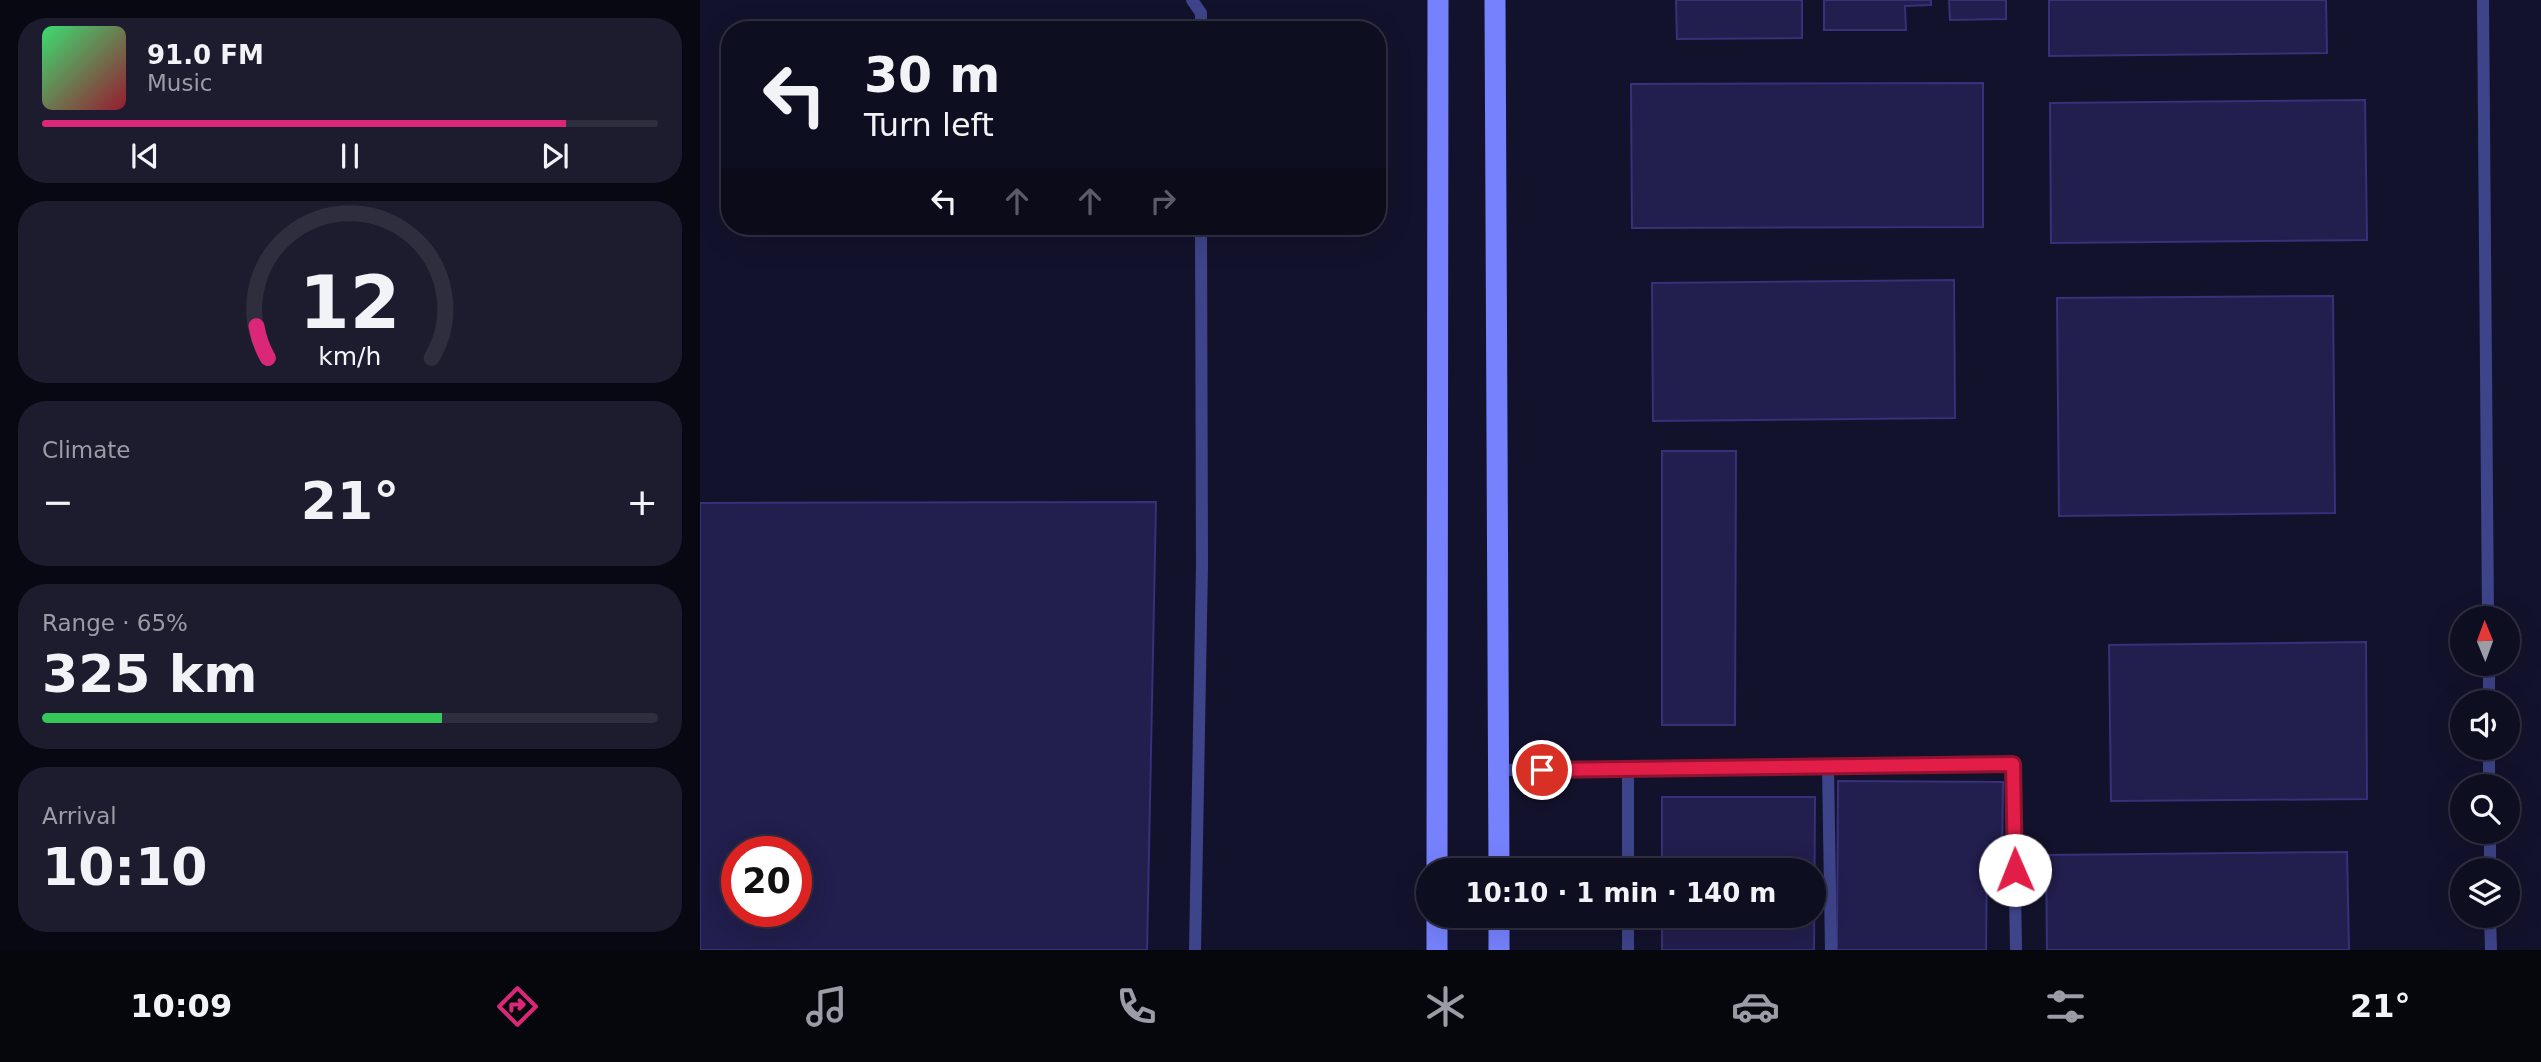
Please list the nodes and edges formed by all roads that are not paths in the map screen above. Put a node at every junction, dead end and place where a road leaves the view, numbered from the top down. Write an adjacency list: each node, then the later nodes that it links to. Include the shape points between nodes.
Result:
1 (1192, 0): 5 (lane)
2 (1438, 0): 11 (street)
3 (1495, 0): 10 (street)
4 (2483, 0): 7 (lane)
5 (1201, 21)
6 (1201, 235): 18 (lane, via 1202,565)
7 (2488, 606)
8 (1828, 766): 9 (lane); 22 (lane); 23 (lane, via 2013,764)
9 (1628, 769): 10 (lane); 13 (lane)
10 (1498, 770): 12 (street)
11 (1437, 858)
12 (1499, 858)
13 (1628, 858)
14 (1437, 928): 19 (street)
15 (1499, 928): 20 (street)
16 (1628, 928): 21 (lane)
17 (2490, 928): 24 (lane)
18 (1195, 950)
19 (1437, 950)
20 (1499, 950)
21 (1628, 950)
22 (1831, 950)
23 (2016, 950)
24 (2491, 950)

